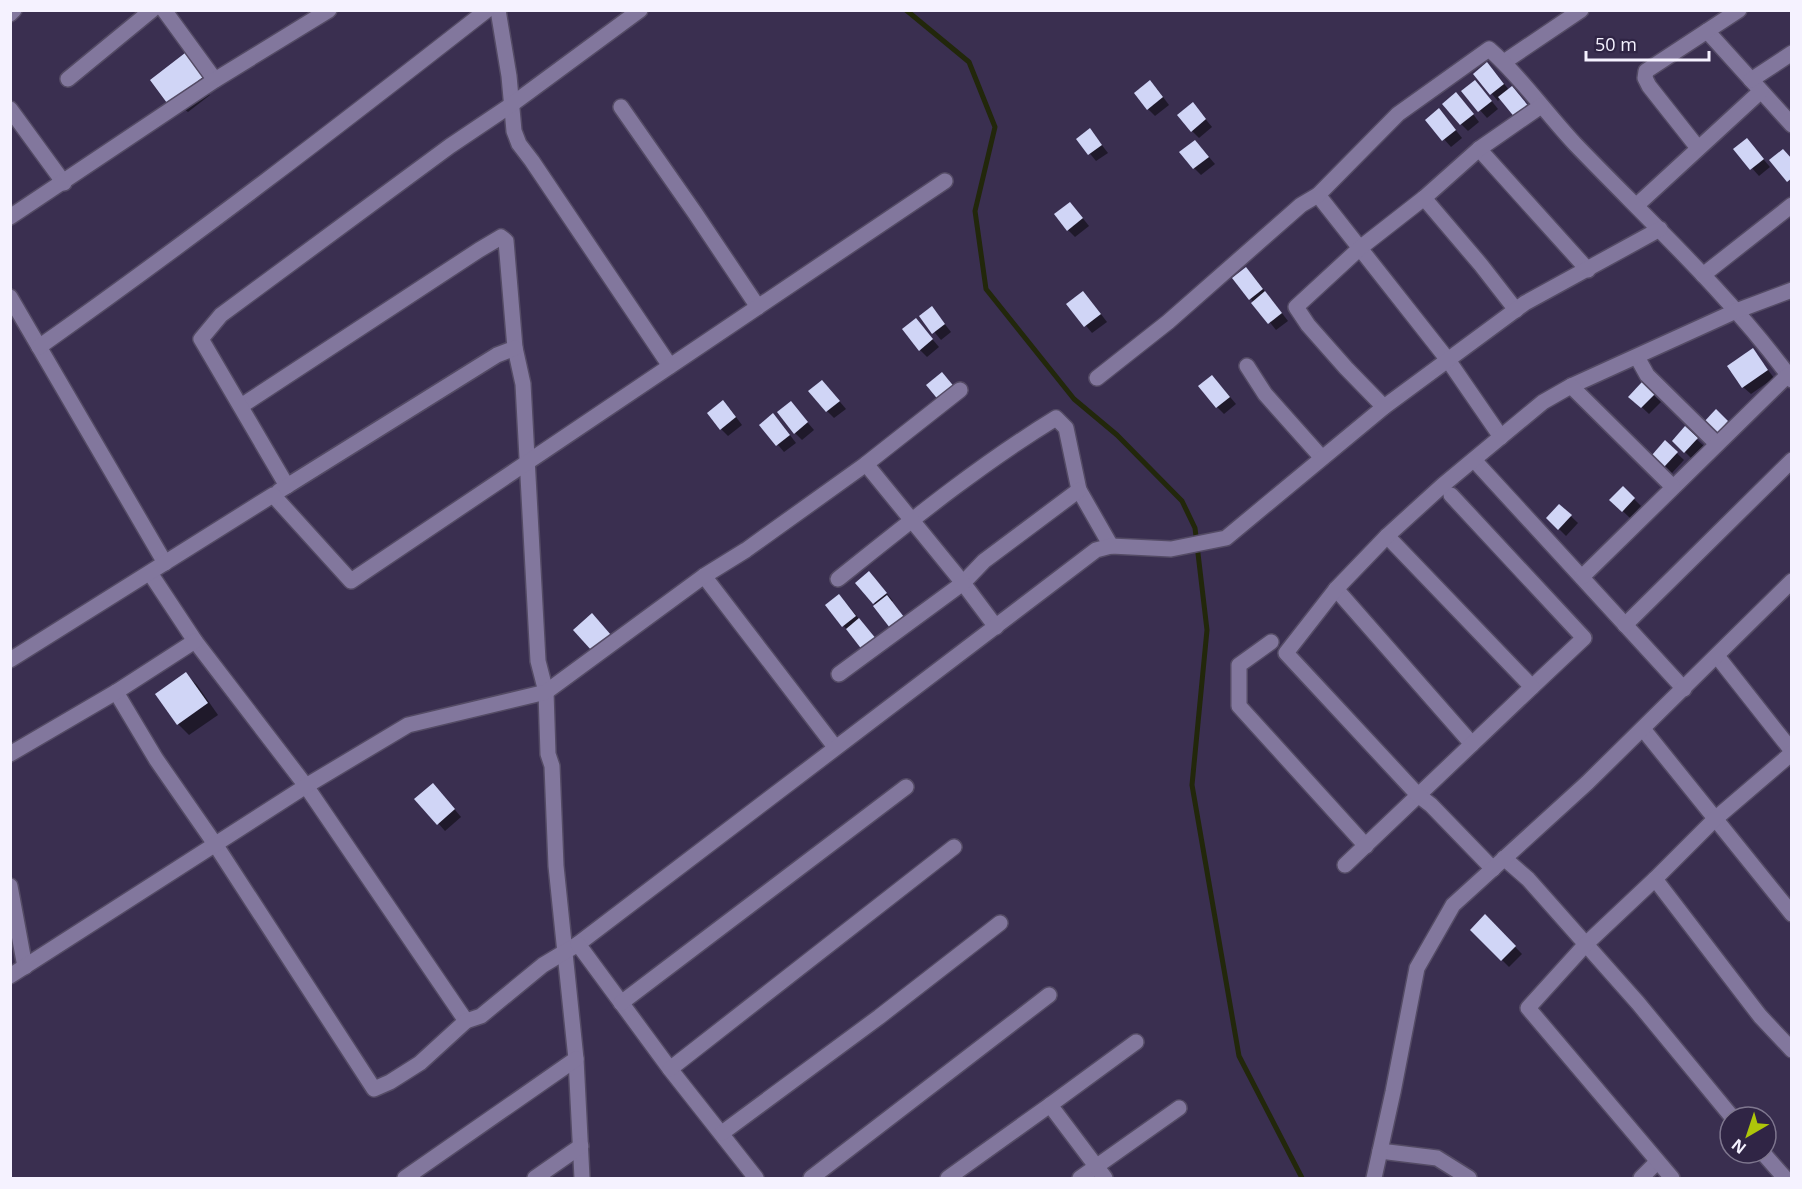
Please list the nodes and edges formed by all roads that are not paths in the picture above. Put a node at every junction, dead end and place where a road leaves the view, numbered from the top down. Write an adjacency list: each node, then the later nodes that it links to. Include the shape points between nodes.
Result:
1 (14, 10): 10 (street)
2 (152, 10): 14 (street)
3 (164, 10): 15 (street)
4 (329, 10): 15 (street)
5 (487, 10): 40 (street, via 165,258)
6 (498, 10): 17 (street)
7 (640, 10): 17 (street)
8 (1581, 10): 13 (street)
9 (1739, 10): 11 (street)
10 (10, 14)
11 (1707, 31): 16 (street); 22 (street, via 1646,71 1645,78)
12 (1791, 53): 16 (street)
13 (1504, 62): 18 (street); 26 (street, via 1489,49 1398,114)
14 (68, 79)
15 (215, 80): 25 (street)
16 (1756, 86): 21 (street); 22 (street)
17 (511, 105): 44 (street, via 519,144); 50 (street, via 221,315 201,339)
18 (1541, 106): 23 (street); 28 (street)
19 (621, 107): 37 (street)
20 (10, 110): 25 (street)
21 (1791, 125)
22 (1698, 148): 28 (street)
23 (1479, 149): 27 (street); 33 (street)
24 (945, 181): 37 (street)
25 (64, 183): 30 (street)
26 (1318, 195): 32 (street); 47 (street, via 1301,205 1168,322)
27 (1424, 198): 32 (street); 38 (street)
28 (1637, 205): 31 (street)
29 (1791, 205): 34 (street)
30 (10, 217)
31 (1660, 229): 33 (street); 34 (street)
32 (1360, 248): 43 (street); 51 (street, via 1297,309)
33 (1588, 270): 38 (street)
34 (1703, 275): 39 (street)
35 (1791, 290): 39 (street)
36 (10, 297): 40 (street)
37 (758, 307): 44 (street)
38 (1516, 310): 43 (street)
39 (1736, 311): 42 (street); 46 (street)
40 (39, 347): 67 (street)
41 (515, 348): 50 (street, via 506,241 501,237); 57 (street, via 523,384); 59 (street, via 497,355)
42 (1637, 357): 48 (street); 53 (street, via 1647,375)
43 (1448, 360): 51 (street); 52 (street)
44 (670, 366): 57 (street)
45 (1247, 366): 54 (street, via 1265,394)
46 (1790, 377): 53 (street)
47 (1097, 378)
48 (1571, 386): 52 (street, via 1543,402); 60 (street)
49 (960, 390): 58 (street)
50 (241, 406): 59 (street)
51 (1384, 407): 54 (street)
52 (1501, 437): 55 (street)
53 (1717, 444): 60 (street)
54 (1322, 458): 66 (street, via 1226,538 1171,549)
55 (1474, 460): 65 (street); 70 (street)
56 (1791, 460): 75 (street)
57 (527, 462): 62 (street, via 351,581); 85 (street, via 538,661)
58 (866, 464): 64 (street); 69 (street)
59 (287, 486): 62 (street)
60 (1673, 488): 70 (street)
61 (1078, 490): 64 (street, via 1066,428 1056,418); 66 (street); 73 (street, via 984,561)
62 (273, 495): 67 (street)
63 (1451, 495): 82 (street, via 1584,638)
64 (912, 520): 71 (street); 73 (street)
65 (1387, 536): 74 (street); 82 (street)
66 (1111, 546): 76 (street, via 1096,550)
67 (165, 562): 68 (street)
68 (150, 573): 77 (street); 80 (street)
69 (704, 576): 85 (street); 88 (street)
70 (1582, 578): 75 (street)
71 (838, 579)
72 (1791, 581): 79 (street)
73 (963, 583): 76 (street); 81 (street)
74 (1335, 589): 87 (street); 93 (street, via 1286,653)
75 (1625, 625): 83 (street)
76 (996, 627): 88 (street)
77 (195, 641): 84 (street); 91 (street)
78 (1271, 642): 96 (street, via 1239,665 1239,706)
79 (1717, 656): 83 (street); 89 (street)
80 (10, 660)
81 (839, 674)
82 (1532, 687): 87 (street)
83 (1684, 689): 86 (street)
84 (116, 692): 90 (street); 95 (street)
85 (546, 692): 91 (street, via 408,725); 106 (street, via 556,866)
86 (1643, 729): 94 (street); 98 (street)
87 (1472, 744): 93 (street)
88 (835, 747): 106 (street)
89 (1791, 752): 94 (street)
90 (10, 754)
91 (306, 786): 95 (street); 111 (street)
92 (906, 787): 110 (street)
93 (1419, 795): 96 (street); 100 (street)
94 (1715, 819): 101 (street); 103 (street)
95 (214, 843): 107 (street); 111 (street, via 374,1089 420,1063)
96 (1366, 846): 99 (street)
97 (954, 847): 115 (street)
98 (1504, 858): 100 (street); 105 (street)
99 (1345, 865)
100 (1493, 869): 121 (street, via 1453,905 1417,968)
101 (1655, 879): 105 (street); 113 (street, via 1760,1016)
102 (10, 886): 107 (street)
103 (1791, 914)
104 (1000, 923): 119 (street)
105 (1586, 944): 117 (street); 122 (street, via 1528,1008)
106 (572, 948): 110 (street); 111 (street, via 543,965 481,1016); 114 (street)
107 (25, 967): 108 (street)
108 (10, 975)
109 (1049, 995): 129 (street)
110 (621, 1003): 115 (street)
111 (466, 1021)
112 (1136, 1042): 116 (street)
113 (1791, 1050)
114 (576, 1059): 120 (street); 126 (street)
115 (670, 1069): 119 (street)
116 (1050, 1105): 124 (street); 130 (street)
117 (1722, 1105)
118 (1179, 1108): 124 (street)
119 (722, 1133): 125 (street)
120 (581, 1146): 127 (street); 128 (street)
121 (1380, 1152): 132 (street); 133 (street, via 1437,1158)
122 (1657, 1162): 134 (street); 135 (street)
123 (1773, 1165): 136 (street)
124 (1101, 1173): 131 (street)
125 (750, 1177)
126 (405, 1179)
127 (535, 1179)
128 (582, 1179)
129 (811, 1179)
130 (948, 1179)
131 (1080, 1179)
132 (1374, 1179)
133 (1469, 1179)
134 (1641, 1179)
135 (1672, 1179)
136 (1785, 1179)

